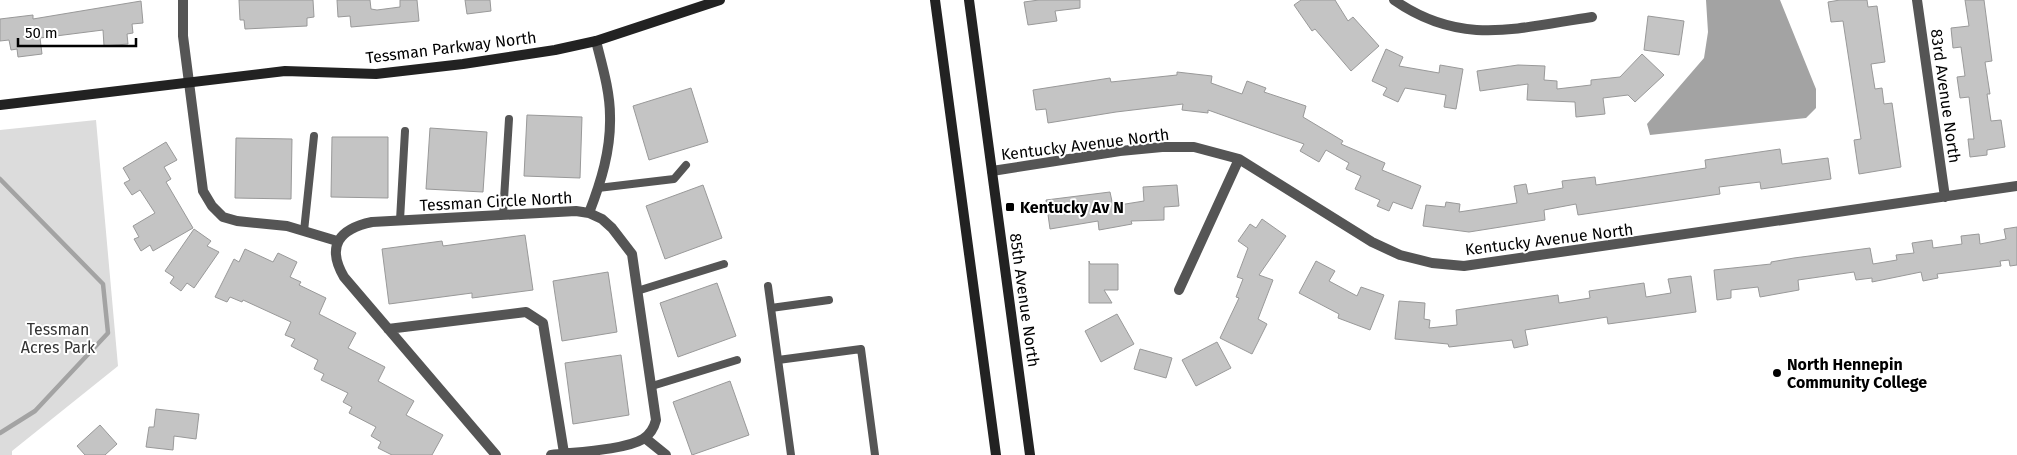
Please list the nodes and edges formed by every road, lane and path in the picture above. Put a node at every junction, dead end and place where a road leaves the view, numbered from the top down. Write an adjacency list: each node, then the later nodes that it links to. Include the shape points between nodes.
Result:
1 (183, 0): 9 (street, via 182,29)
2 (720, 0): 8 (main road, Tessman Parkway North)
3 (935, 0): 42 (main road)
4 (969, 0): 16 (main road, 85th Avenue North)
5 (1394, 0): 7 (street, via 1415,15 1443,26 1473,30 1504,30)
6 (1917, 0): 19 (street, 83rd Avenue North)
7 (1592, 17)
8 (596, 41): 9 (main road, Tessman Parkway North, via 463,64 376,74 285,71); 18 (street, via 610,116 608,149)
9 (188, 80): 10 (main road, Tessman Parkway North); 23 (street, via 203,191 212,206 230,219)
10 (0, 104)
11 (509, 119): 21 (lane)
12 (405, 131): 22 (lane)
13 (314, 136): 23 (lane)
14 (1239, 160): 16 (street, Kentucky Avenue North, via 1194,147 1162,146); 19 (street, Kentucky Avenue North, via 1372,242 1400,255 1464,266); 27 (street)
15 (686, 165): 18 (lane, via 674,179)
16 (992, 171): 43 (main road, 85th Avenue North)
17 (2017, 186): 19 (street, Kentucky Avenue North)
18 (598, 188): 20 (street)
19 (1944, 197)
20 (589, 213): 21 (street, Tessman Circle North); 28 (street, Tessman Circle North, via 612,228 632,254)
21 (503, 215): 22 (street, Tessman Circle North)
22 (400, 220): 24 (street, Tessman Circle North, via 358,225)
23 (304, 231): 24 (street)
24 (337, 241): 31 (street, via 337,265)
25 (724, 264): 28 (lane)
26 (768, 286): 30 (lane)
27 (1179, 290)
28 (638, 291): 34 (street, Tessman Circle North)
29 (829, 300): 30 (lane)
30 (771, 308): 33 (lane)
31 (388, 329): 36 (street, via 526,312 538,319 543,323 550,356); 37 (street)
32 (738, 360): 34 (lane)
33 (778, 360): 40 (lane); 41 (lane, via 860,349)
34 (652, 386): 35 (street, Tessman Circle North, via 656,420 653,430)
35 (645, 438): 36 (street, via 631,444); 39 (street)
36 (564, 454): 38 (street)
37 (496, 455)
38 (551, 455)
39 (666, 455)
40 (791, 455)
41 (875, 455)
42 (996, 455)
43 (1030, 455)

